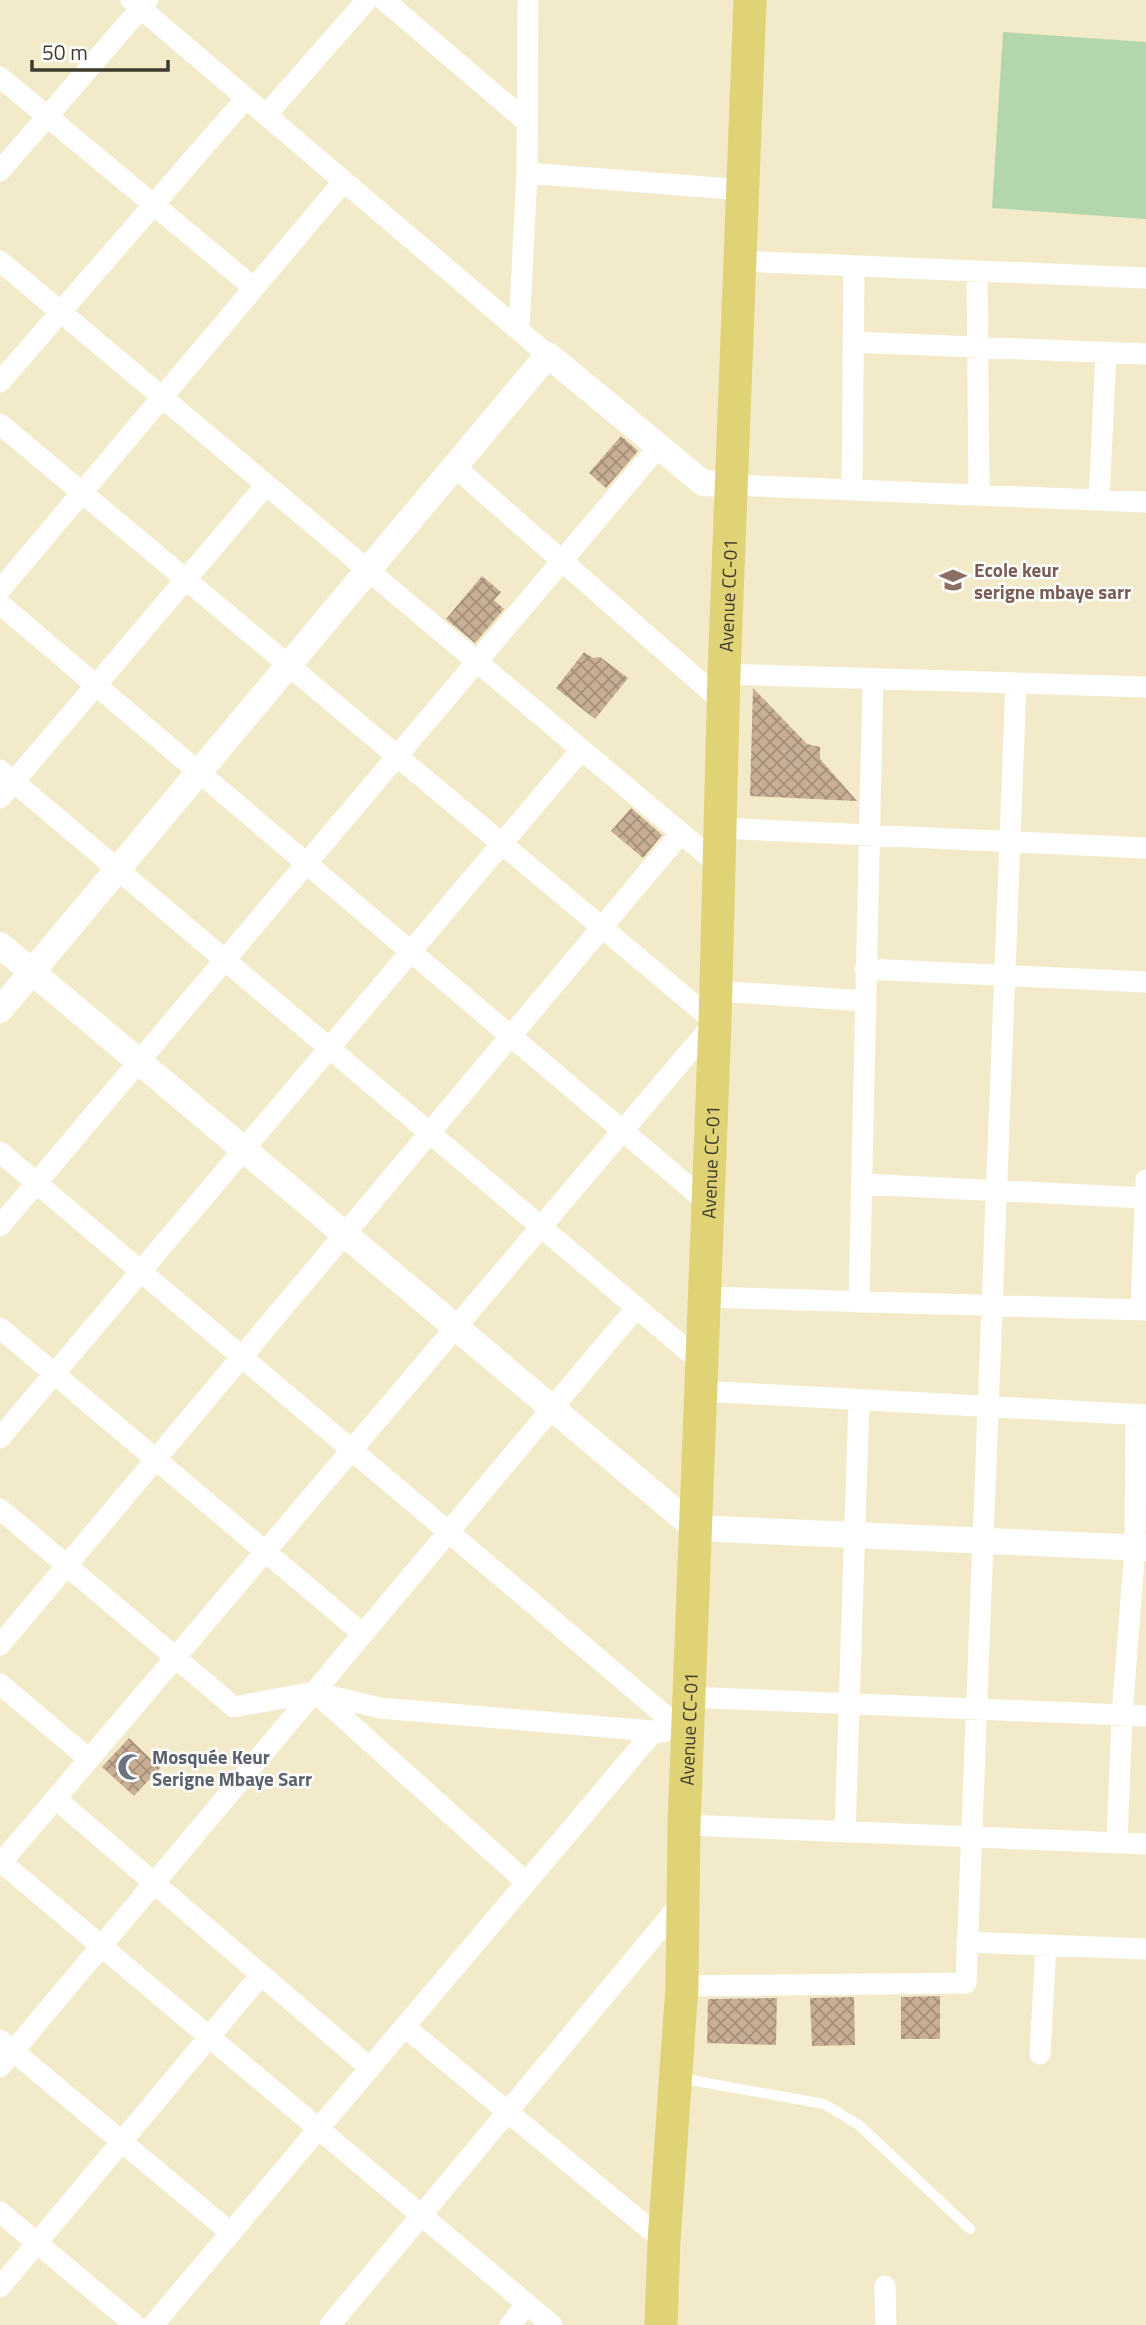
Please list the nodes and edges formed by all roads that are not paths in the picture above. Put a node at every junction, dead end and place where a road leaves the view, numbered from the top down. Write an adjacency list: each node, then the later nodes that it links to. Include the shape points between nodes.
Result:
1 (367, 0): 8 (street)
2 (384, 0): 10 (street)
3 (528, 0): 10 (street)
4 (750, 0): 14 (main road, Avenue CC-01)
5 (140, 3): 7 (street); 9 (street)
6 (0, 77): 9 (street)
7 (246, 98): 8 (street); 15 (street)
8 (266, 115): 13 (street)
9 (47, 116): 11 (street); 15 (street)
10 (527, 122): 12 (street)
11 (0, 171)
12 (527, 173): 14 (street); 23 (street)
13 (344, 181): 21 (street); 23 (street)
14 (743, 190): 17 (main road, Avenue CC-01)
15 (153, 205): 21 (street); 22 (street)
16 (0, 261): 22 (street)
17 (740, 261): 18 (street); 35 (main road, Avenue CC-01)
18 (854, 266): 19 (street); 24 (street)
19 (977, 271): 20 (street); 25 (street)
20 (1146, 278)
21 (254, 288): 30 (street)
22 (60, 312): 29 (street); 30 (street)
23 (519, 330): 28 (street)
24 (853, 342): 25 (street); 36 (street)
25 (977, 347): 26 (street); 38 (street)
26 (1106, 352): 27 (street); 39 (street)
27 (1146, 354)
28 (548, 355): 32 (street); 33 (street)
29 (0, 382)
30 (162, 397): 34 (street); 37 (street)
31 (0, 425): 37 (street)
32 (659, 446): 35 (street, via 703,483); 41 (street)
33 (455, 467): 41 (street); 42 (street)
34 (266, 485): 42 (street); 43 (street)
35 (731, 485): 36 (street); 52 (main road, Avenue CC-01)
36 (852, 490): 38 (street)
37 (82, 493): 43 (street); 44 (street)
38 (979, 495): 39 (street)
39 (1099, 500): 40 (street)
40 (1146, 502)
41 (562, 561): 46 (street); 52 (street)
42 (368, 571): 46 (street); 47 (street)
43 (186, 579): 47 (street); 50 (street)
44 (0, 590)
45 (0, 604): 50 (street)
46 (477, 662): 53 (street); 54 (street)
47 (288, 666): 54 (street); 55 (street)
48 (873, 679): 49 (street); 52 (street); 59 (street)
49 (1016, 683): 51 (street); 60 (street)
50 (96, 685): 55 (street); 56 (street)
51 (1146, 687)
52 (724, 688): 57 (main road, Avenue CC-01)
53 (581, 750): 58 (street); 61 (street)
54 (397, 756): 61 (street); 63 (street)
55 (199, 772): 63 (street); 65 (street)
56 (5, 783): 65 (street)
57 (720, 828): 59 (street); 64 (main road, Avenue CC-01)
58 (681, 833): 64 (street); 66 (street)
59 (870, 835): 60 (street); 70 (street)
60 (1010, 841): 62 (street); 72 (street)
61 (502, 844): 66 (street); 68 (street)
62 (1146, 848)
63 (307, 863): 68 (street); 69 (street)
64 (719, 865): 75 (main road, Avenue CC-01)
65 (118, 869): 69 (street); 71 (street)
66 (601, 928): 75 (street); 77 (street)
67 (0, 945): 71 (street)
68 (411, 951): 77 (street); 78 (street)
69 (225, 960): 78 (street); 79 (street)
70 (865, 969): 72 (street); 74 (street)
71 (32, 972): 76 (street); 79 (street)
72 (1005, 975): 73 (street); 86 (street)
73 (1146, 982)
74 (865, 1000): 75 (street); 85 (street)
75 (715, 1007): 80 (street); 88 (main road, Avenue CC-01)
76 (0, 1010)
77 (511, 1036): 80 (street); 81 (street)
78 (330, 1048): 81 (street); 82 (street)
79 (139, 1062): 82 (street); 84 (street)
80 (623, 1131): 88 (street); 90 (street)
81 (430, 1132): 90 (street); 91 (street)
82 (244, 1150): 91 (street); 92 (street)
83 (0, 1152): 84 (street)
84 (37, 1183): 89 (street); 92 (street)
85 (862, 1184): 86 (street); 94 (street)
86 (996, 1191): 87 (street); 95 (street)
87 (1146, 1192): 97 (street)
88 (708, 1203): 93 (main road, Avenue CC-01)
89 (0, 1226)
90 (541, 1227): 96 (street); 98 (street)
91 (344, 1234): 98 (street); 100 (street)
92 (141, 1271): 100 (street); 101 (street)
93 (704, 1297): 94 (street); 102 (main road, Avenue CC-01)
94 (859, 1302): 95 (street)
95 (992, 1306): 97 (street); 104 (street)
96 (637, 1307): 102 (street); 105 (street)
97 (1143, 1310)
98 (456, 1327): 105 (street); 108 (street)
99 (0, 1328): 101 (street)
100 (242, 1357): 108 (street); 109 (street)
101 (54, 1374): 107 (street); 109 (street)
102 (701, 1377): 103 (street); 111 (main road, Avenue CC-01)
103 (859, 1400): 104 (street); 113 (street)
104 (988, 1407): 106 (street); 114 (street)
105 (552, 1408): 111 (street); 112 (street)
106 (1141, 1415): 115 (street)
107 (0, 1438)
108 (352, 1450): 112 (street); 116 (street)
109 (155, 1459): 116 (street); 117 (street)
110 (0, 1509): 117 (street)
111 (695, 1528): 113 (street); 123 (main road, Avenue CC-01)
112 (449, 1531): 118 (street); 129 (street)
113 (855, 1535): 114 (street); 124 (street)
114 (983, 1541): 115 (street); 125 (street)
115 (1140, 1547): 126 (street)
116 (265, 1552): 118 (street); 120 (street)
117 (66, 1565): 119 (street); 120 (street)
118 (363, 1634): 122 (street)
119 (0, 1645)
120 (176, 1657): 122 (street, via 234,1707); 130 (street)
121 (0, 1684): 130 (street)
122 (314, 1692): 128 (street, via 380,1709); 138 (street); 139 (street)
123 (688, 1697): 124 (street); 129 (main road, Avenue CC-01)
124 (849, 1704): 125 (street); 133 (street)
125 (976, 1709): 126 (street); 134 (street)
126 (1122, 1715): 127 (street); 135 (street)
127 (1146, 1716)
128 (654, 1731): 129 (street); 138 (street)
129 (687, 1734): 132 (main road, Avenue CC-01)
130 (89, 1759): 131 (street)
131 (55, 1799): 137 (street); 139 (street)
132 (684, 1825): 133 (street); 140 (main road, Avenue CC-01)
133 (845, 1832): 134 (street)
134 (971, 1837): 135 (street); 141 (street)
135 (1117, 1843): 136 (street)
136 (1146, 1844)
137 (1, 1862): 143 (street)
138 (526, 1882): 147 (street)
139 (154, 1883): 143 (street); 145 (street)
140 (682, 1901): 146 (main road, Avenue CC-01); 153 (street)
141 (967, 1942): 142 (street); 146 (street, via 965,1983)
142 (1046, 1945): 144 (street); 150 (street)
143 (101, 1946): 148 (street); 149 (street)
144 (1146, 1949)
145 (261, 1975): 148 (street); 151 (street)
146 (682, 1986): 152 (main road, Avenue CC-01)
147 (405, 2027): 151 (street); 153 (street)
148 (209, 2036): 154 (street); 155 (street)
149 (4, 2052): 155 (street)
150 (1040, 2054)
151 (370, 2068): 154 (street)
152 (676, 2077): 158 (lane, via 824,2104 859,2125); 160 (main road, Avenue CC-01)
153 (507, 2113): 157 (street); 160 (street)
154 (318, 2129): 157 (street); 159 (street)
155 (122, 2141): 159 (street); 161 (street)
156 (0, 2212): 161 (street)
157 (422, 2215): 164 (street); 167 (street)
158 (970, 2229)
159 (231, 2233): 166 (street)
160 (664, 2241): 170 (main road, Avenue CC-01)
161 (37, 2243): 163 (street); 165 (street)
162 (886, 2286): 171 (street)
163 (0, 2287)
164 (527, 2304): 168 (street); 169 (street)
165 (135, 2325)
166 (153, 2325)
167 (330, 2325)
168 (510, 2325)
169 (552, 2325)
170 (661, 2325)
171 (886, 2325)

